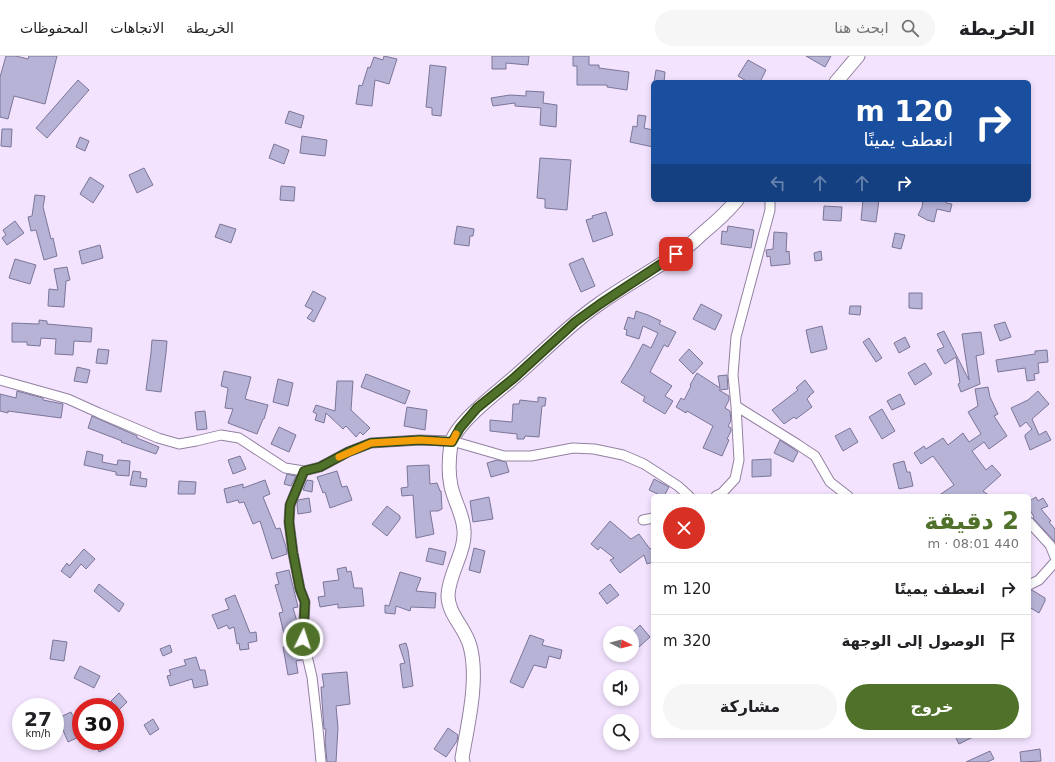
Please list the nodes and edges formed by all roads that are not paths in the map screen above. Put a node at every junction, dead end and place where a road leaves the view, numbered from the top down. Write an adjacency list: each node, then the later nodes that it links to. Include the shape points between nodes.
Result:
1 (858, 56): 2 (main road)
2 (838, 80)
3 (735, 202): 7 (main road, via 686,248 575,322 477,408)
4 (770, 202): 6 (street, via 736,337 733,375)
5 (0, 380): 8 (street, via 68,399 158,438 179,444 221,434 239,438 285,468)
6 (736, 406): 10 (street, via 739,460 737,472 735,479); 11 (street, via 815,456 830,482)
7 (452, 442): 8 (street, via 420,440 371,443 320,467); 9 (street, via 504,456 531,456 574,448 623,455 644,464); 19 (main road, via 449,472 464,533 448,594 449,606 470,646 473,682)
8 (304, 471): 18 (street, via 290,505 289,522 300,589 305,602 303,639 312,677)
9 (687, 494)
10 (720, 494)
11 (845, 494)
12 (651, 518): 13 (street)
13 (643, 520)
14 (1031, 524): 15 (street, via 1050,545)
15 (1055, 557)
16 (1055, 562): 17 (street, via 1039,580)
17 (1031, 584)
18 (321, 762)
19 (463, 762)

